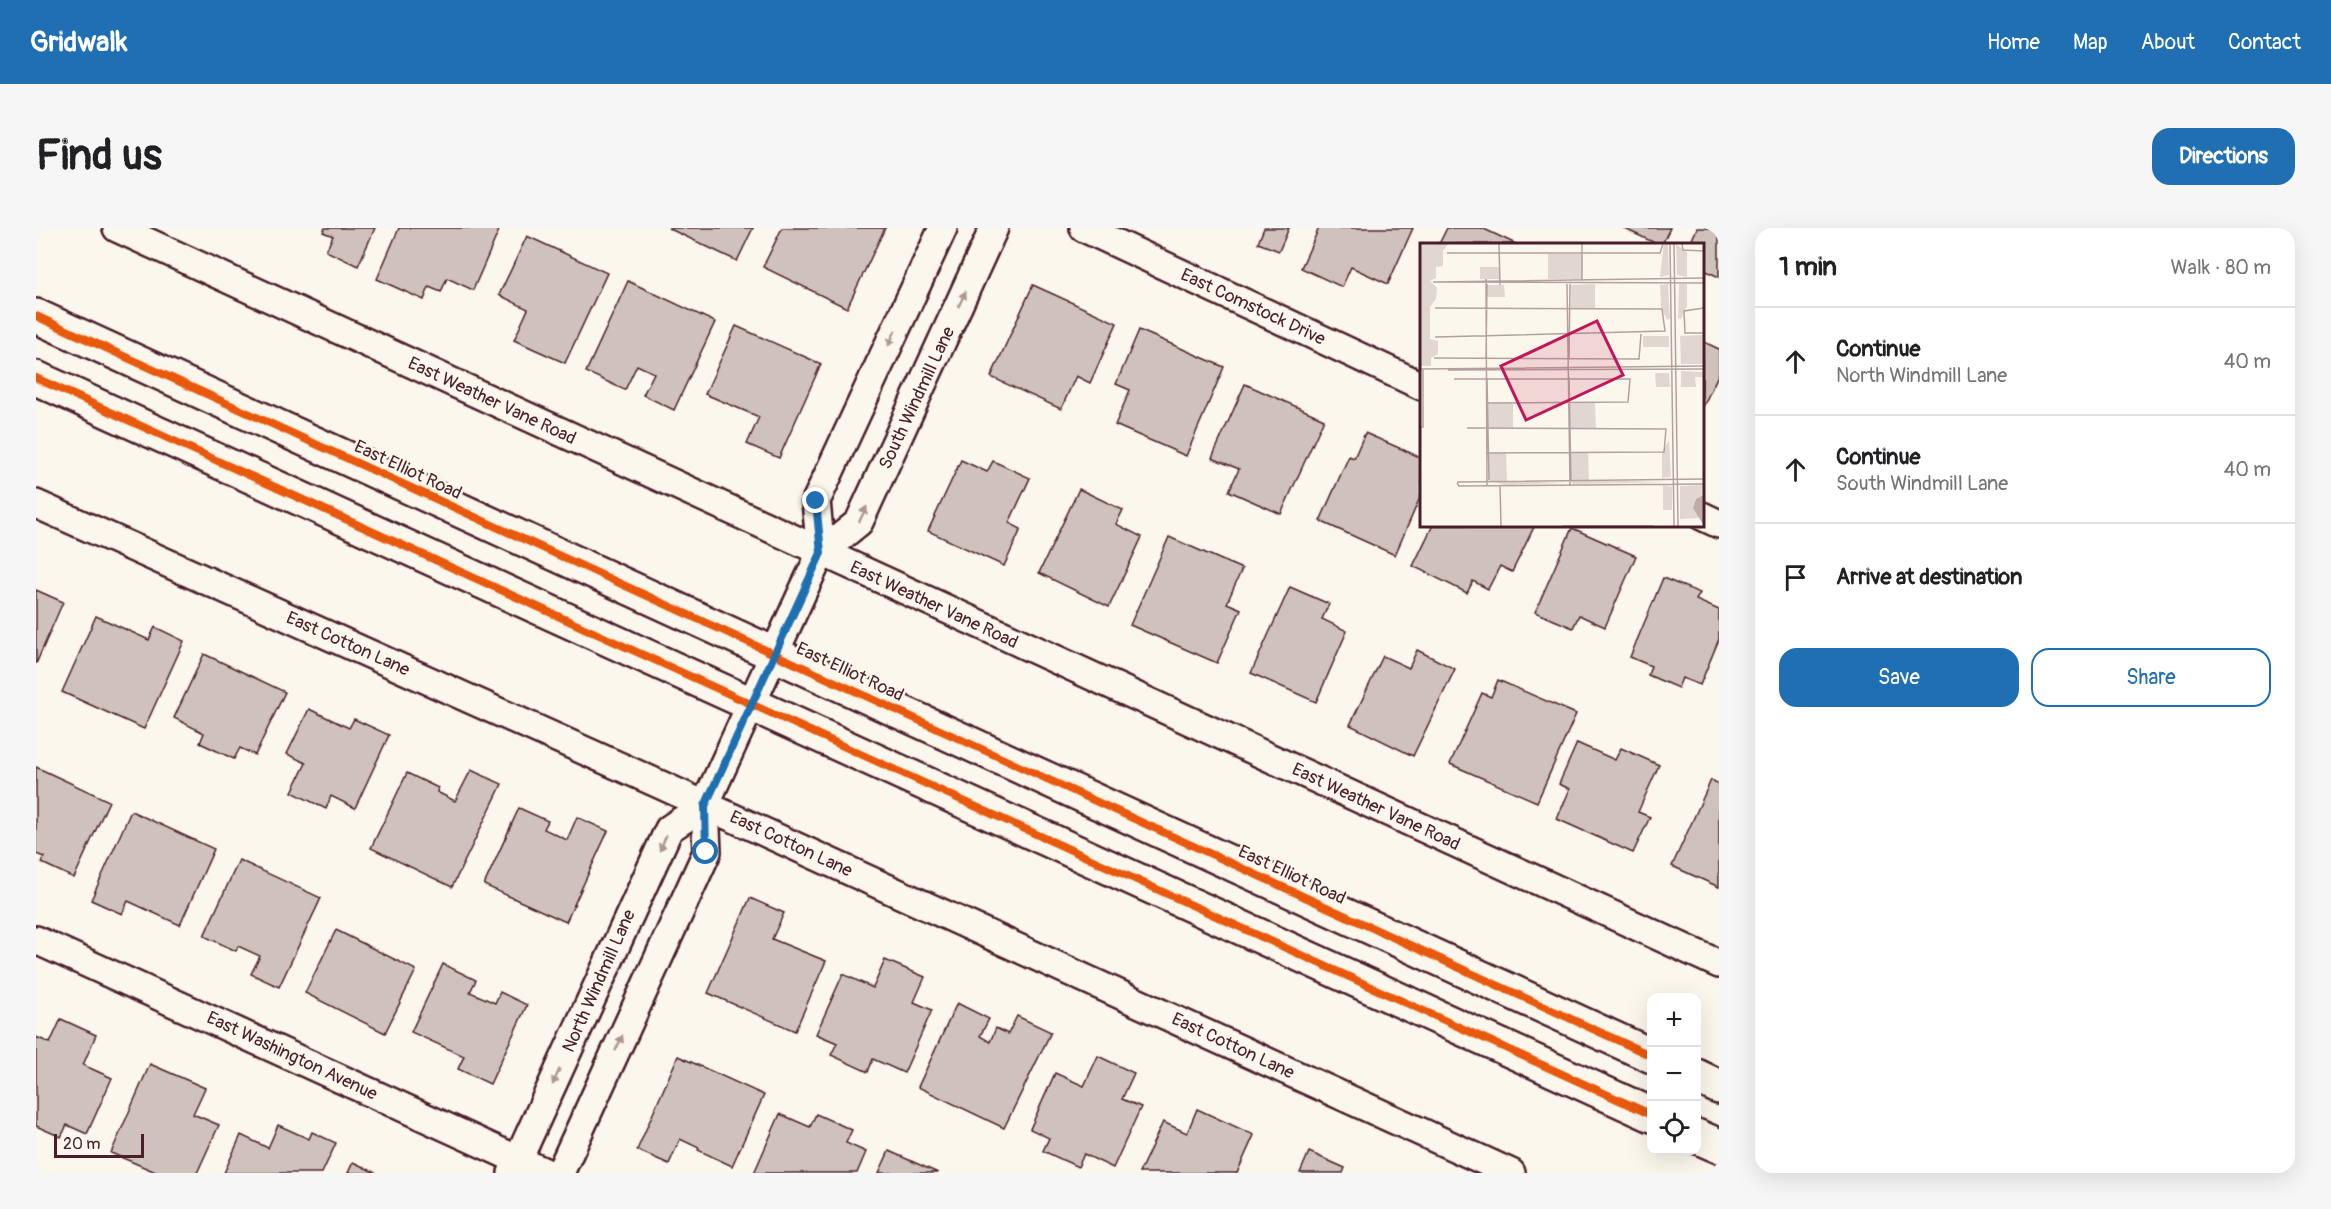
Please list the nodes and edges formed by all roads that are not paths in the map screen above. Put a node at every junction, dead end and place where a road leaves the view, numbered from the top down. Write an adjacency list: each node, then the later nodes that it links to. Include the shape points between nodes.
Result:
1 (117, 228): 11 (street, East Weather Vane Road)
2 (943, 228): 11 (street, South Windmill Lane, one-way to 11, via 816,501)
3 (994, 228): 11 (street, South Windmill Lane, one-way to 3, via 860,522)
4 (1084, 228): 7 (street, East Comstock Drive)
5 (36, 316): 12 (main road, East Elliot Road)
6 (36, 378): 12 (main road, East Elliot Road)
7 (1420, 385)
8 (36, 504): 13 (street, East Cotton Lane)
9 (1704, 517): 10 (street)
10 (1719, 524)
11 (821, 553): 12 (street, South Windmill Lane); 15 (street, East Weather Vane Road)
12 (763, 680): 13 (street); 16 (main road, East Elliot Road); 19 (main road, East Elliot Road)
13 (705, 806): 22 (street, North Windmill Lane, one-way to 22, via 669,829); 24 (street, one-way to 13, via 706,852); 25 (street, East Cotton Lane)
14 (36, 940): 22 (street, East Washington Avenue)
15 (1719, 964)
16 (1647, 1054)
17 (1701, 1078): 18 (main road)
18 (1719, 1087)
19 (1647, 1113)
20 (1701, 1138): 21 (main road)
21 (1719, 1146)
22 (515, 1166): 23 (street, East Washington Avenue)
23 (547, 1173)
24 (560, 1173)
25 (1511, 1173)

